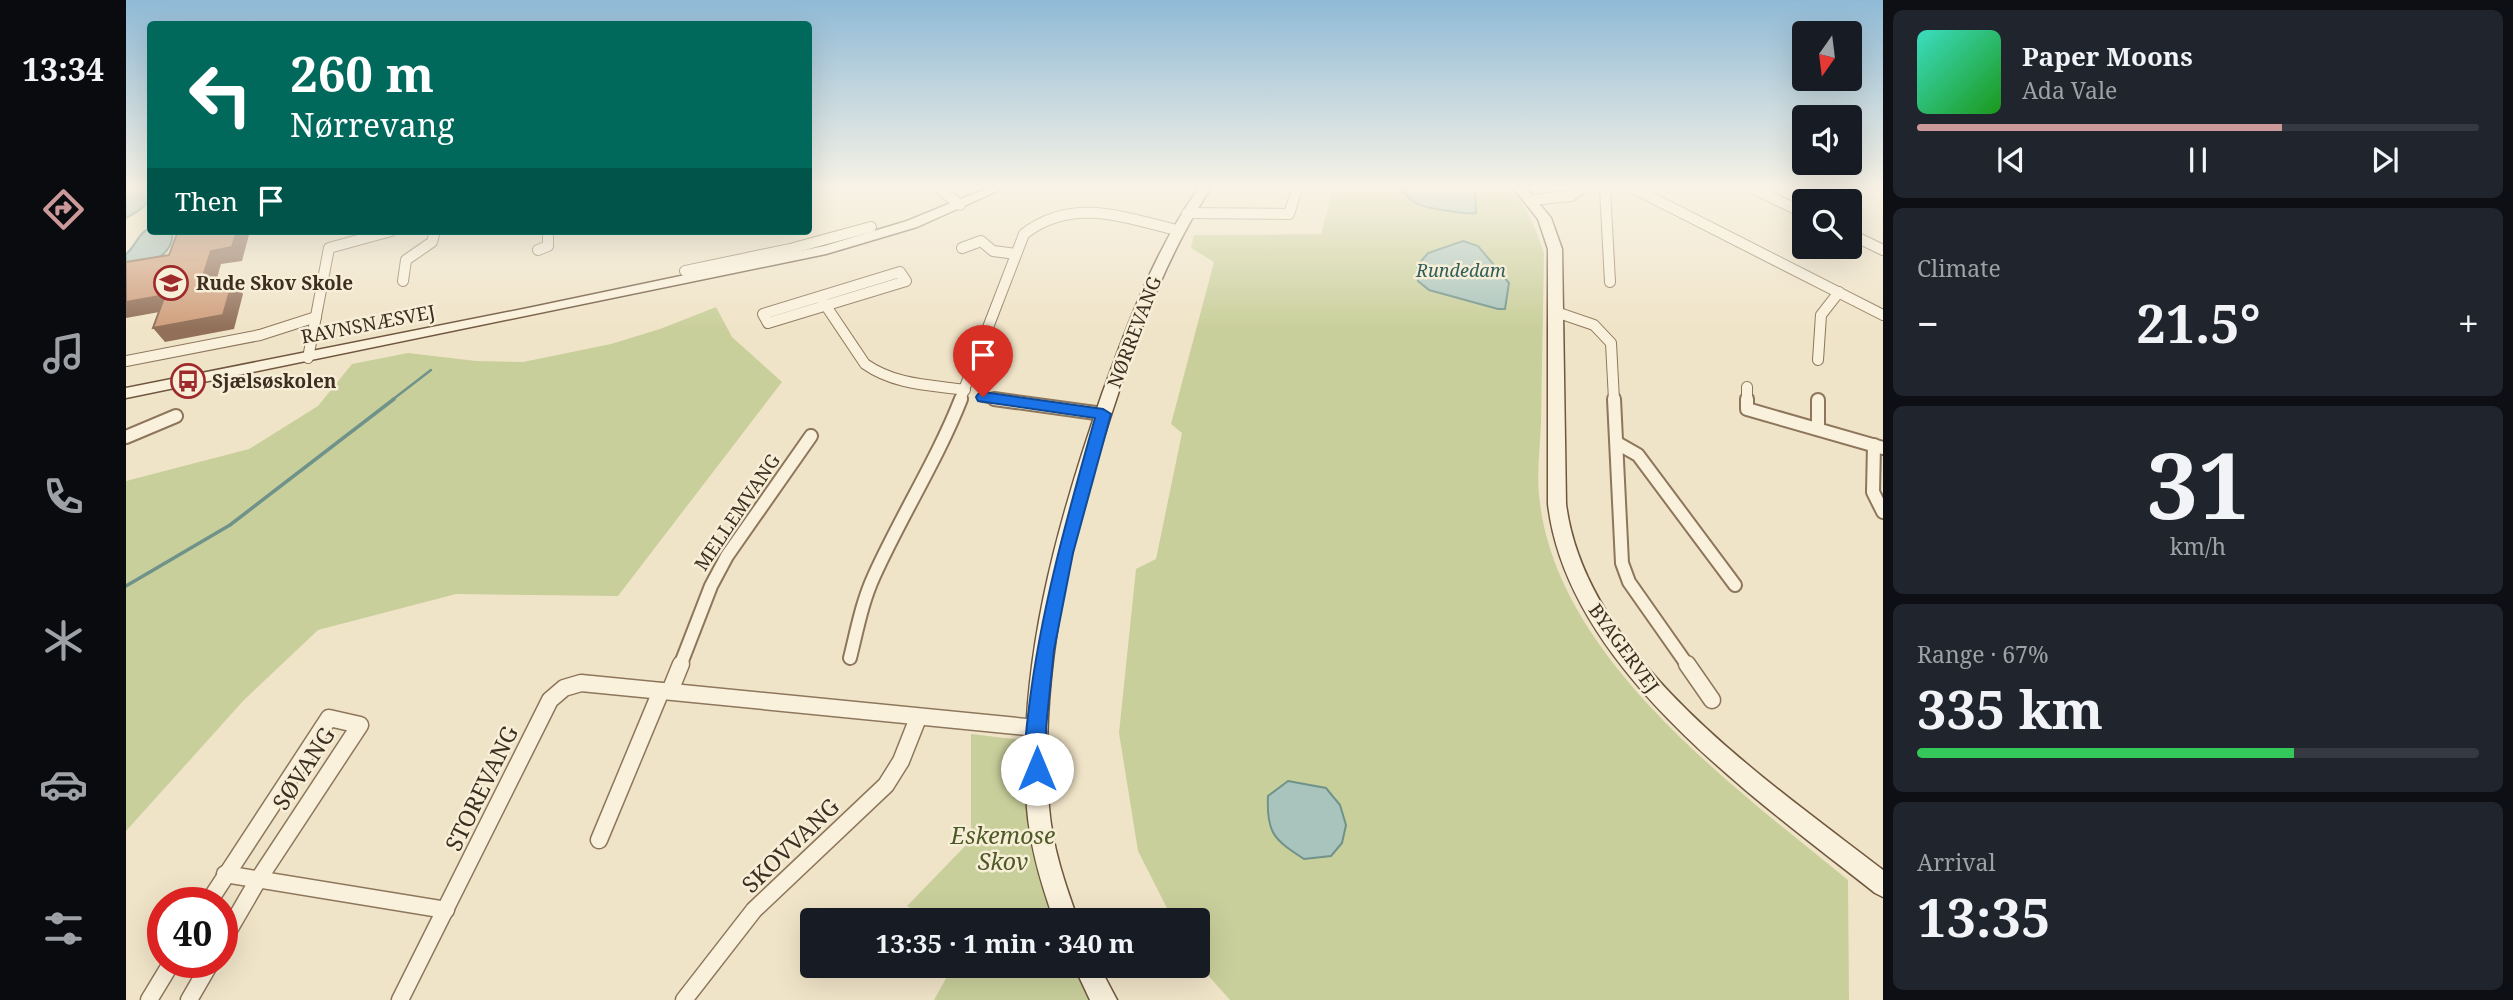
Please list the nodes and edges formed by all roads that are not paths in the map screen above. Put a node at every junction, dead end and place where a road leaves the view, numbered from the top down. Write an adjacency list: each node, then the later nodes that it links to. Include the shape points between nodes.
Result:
1 (341, 236): 13 (street)
2 (374, 236): 13 (street)
3 (434, 236): 21 (street, via 432,242 406,260)
4 (548, 236): 15 (street, via 548,246)
5 (841, 236): 18 (street, RAVNSNÆSVEJ)
6 (873, 236): 18 (street, RAVNSNÆSVEJ, via 826,250)
7 (1023, 236): 17 (street)
8 (1174, 236): 37 (street, NØRREVANG, via 1136,321)
9 (1550, 236): 25 (street, BYAGERVEJ, via 1555,249)
10 (1608, 236): 22 (street)
11 (1727, 236): 23 (street)
12 (1862, 240): 16 (street)
13 (340, 245): 27 (street, via 329,248)
14 (962, 248): 17 (street, via 981,241 993,251)
15 (538, 250)
16 (1883, 250)
17 (1016, 254): 33 (street)
18 (713, 269): 19 (street, RAVNSNÆSVEJ); 28 (street, RAVNSNÆSVEJ, via 528,313)
19 (685, 271)
20 (392, 279): 21 (street)
21 (403, 279)
22 (1610, 282)
23 (1839, 292): 26 (street); 29 (street, via 1819,315)
24 (822, 301): 24 (street, via 763,314 768,323); 24 (street, via 906,281 900,272); 33 (street, via 873,371 897,380)
25 (1556, 313): 42 (street, via 1587,320 1611,342); 54 (street, BYAGERVEJ, via 1556,502 1569,558 1600,620 1664,701 1708,743)
26 (1883, 315)
27 (316, 317): 28 (street); 30 (street, RAVNSNÆSVEJ, via 260,335)
28 (309, 353): 31 (street, RAVNSNÆSVEJ); 34 (street, RAVNSNÆSVEJ)
29 (1818, 360)
30 (126, 361)
31 (126, 384)
32 (1747, 387): 39 (street, via 1747,409)
33 (965, 390): 46 (street, via 947,435 873,577)
34 (126, 393)
35 (983, 397): 37 (street, NØRREVANG)
36 (1818, 400): 39 (street)
37 (1103, 414): 50 (street, NØRREVANG, via 1065,553 1045,650)
38 (176, 416): 41 (street)
39 (1818, 429): 43 (street)
40 (811, 436): 47 (street, MELLEMVANG, via 727,556)
41 (126, 437)
42 (1616, 443): 45 (street, via 1637,456); 48 (street, via 1622,563 1629,582)
43 (1879, 446): 44 (street, via 1872,492)
44 (1883, 512)
45 (1735, 585)
46 (849, 658)
47 (666, 691): 49 (street, STOREVANG); 51 (street); 57 (street, STOREVANG, via 581,682 550,700)
48 (1712, 700)
49 (918, 718): 50 (street, STOREVANG); 65 (street, SKOVVANG, via 886,785 754,910)
50 (1037, 728): 56 (street, NØRREVANG, via 1039,815)
51 (599, 839)
52 (225, 874): 53 (street); 53 (street, SØVANG, via 329,718 360,725); 55 (street, SØVANG)
53 (258, 880): 57 (street); 58 (street, SØVANG)
54 (1883, 885)
55 (217, 887)
56 (1062, 908)
57 (446, 910): 64 (street, STOREVANG)
58 (238, 914)
59 (162, 978): 62 (street)
60 (202, 978): 63 (street)
61 (1092, 978): 66 (street)
62 (149, 1000)
63 (189, 1000)
64 (400, 1000)
65 (684, 1000)
66 (1104, 1000)

